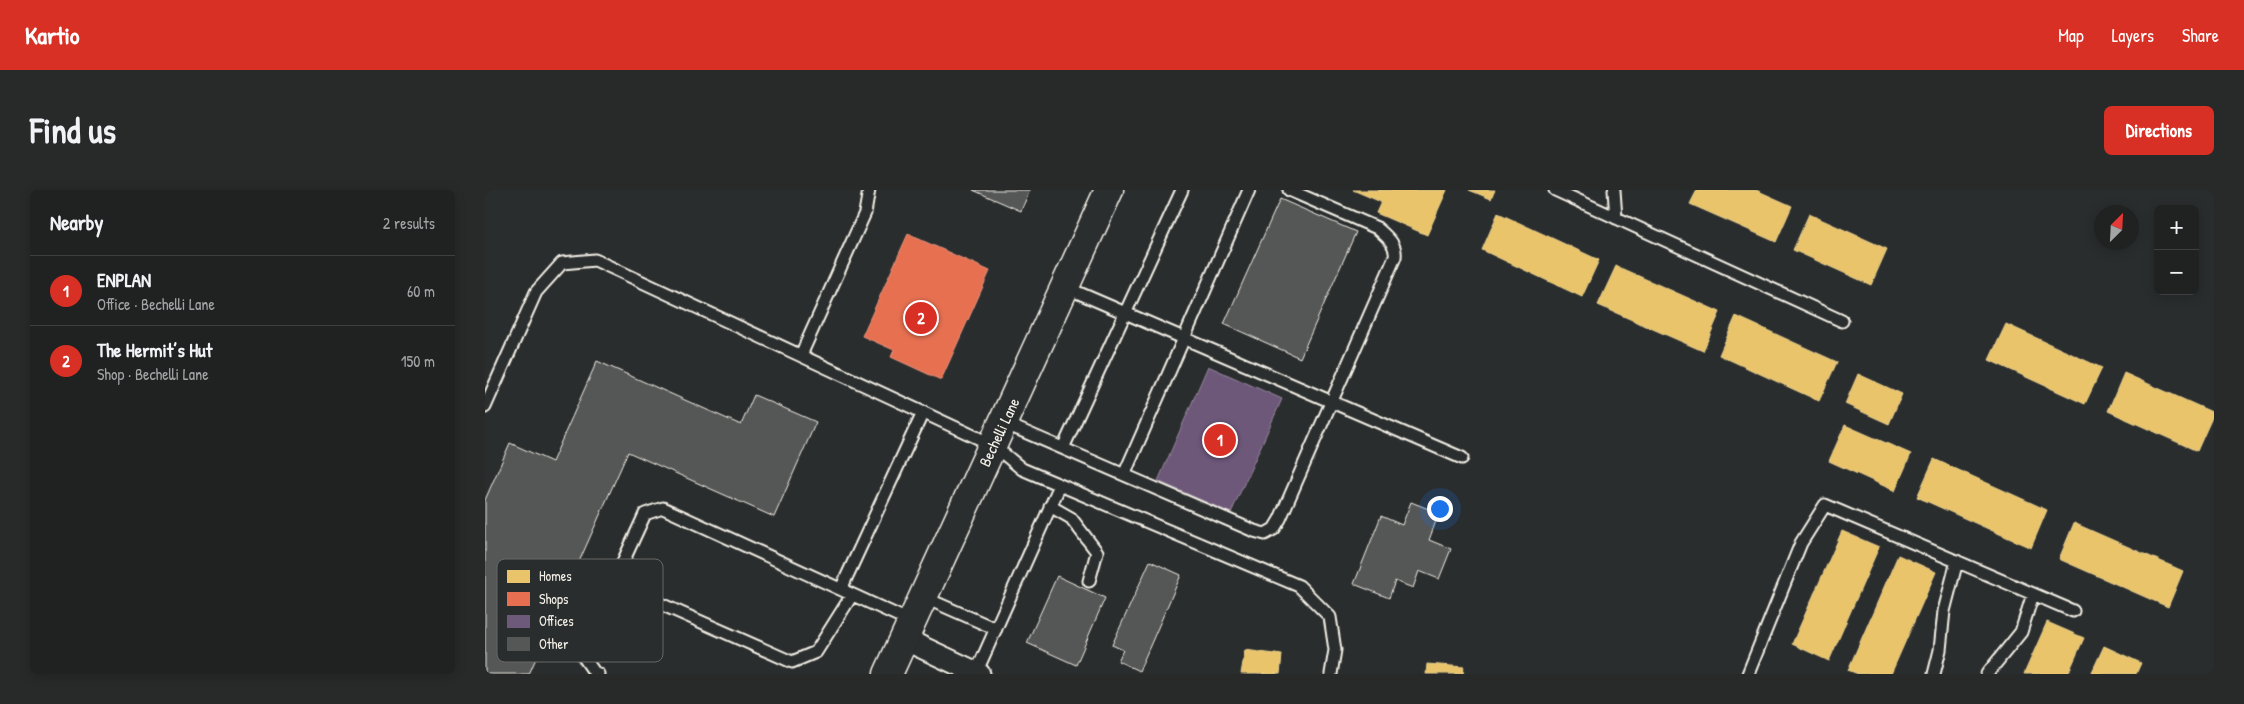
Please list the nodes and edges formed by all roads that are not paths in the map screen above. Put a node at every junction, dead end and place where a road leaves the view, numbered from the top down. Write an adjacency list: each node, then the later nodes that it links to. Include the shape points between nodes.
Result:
1 (869, 190): 13 (lane, via 865,213)
2 (1109, 190): 9 (main road, Bechelli Lane)
3 (1182, 190): 10 (lane)
4 (1249, 190): 12 (lane)
5 (1289, 190): 14 (lane, via 1377,228 1396,250)
6 (1555, 190): 8 (lane)
7 (1614, 190): 8 (lane)
8 (1616, 218): 11 (lane)
9 (1065, 287): 10 (lane); 17 (main road, Bechelli Lane)
10 (1125, 313): 12 (lane); 18 (lane)
11 (1843, 321)
12 (1184, 338): 14 (lane); 20 (lane)
13 (801, 356): 15 (lane, via 595,260 562,263 536,292); 16 (lane)
14 (1333, 402): 19 (lane); 20 (lane, via 1280,519 1265,534)
15 (485, 407)
16 (923, 412): 17 (lane); 26 (lane)
17 (999, 434): 18 (lane); 21 (lane, via 1022,470); 29 (main road, Bechelli Lane)
18 (1063, 448): 20 (lane)
19 (1462, 458)
20 (1124, 475)
21 (1060, 485): 22 (lane); 38 (lane, via 1299,586 1330,617 1335,650)
22 (1050, 506): 25 (lane, via 1071,518 1097,552); 32 (lane)
23 (624, 559): 26 (lane, via 645,514 663,508)
24 (1957, 561): 28 (lane); 39 (lane, via 1825,505 1801,543); 40 (lane, via 1944,611)
25 (1089, 581)
26 (841, 589): 27 (lane)
27 (852, 594): 30 (lane, via 816,652 792,662); 33 (lane)
28 (2033, 594): 31 (lane); 41 (lane, via 2021,632)
29 (923, 597): 32 (lane); 33 (main road, Bechelli Lane)
30 (663, 605)
31 (2073, 611)
32 (996, 629): 36 (lane)
33 (908, 631): 36 (street); 37 (main road, Bechelli Lane)
34 (588, 662): 35 (lane)
35 (596, 673)
36 (977, 673)
37 (888, 674)
38 (1331, 674)
39 (1748, 674)
40 (1934, 674)
41 (1987, 674)

